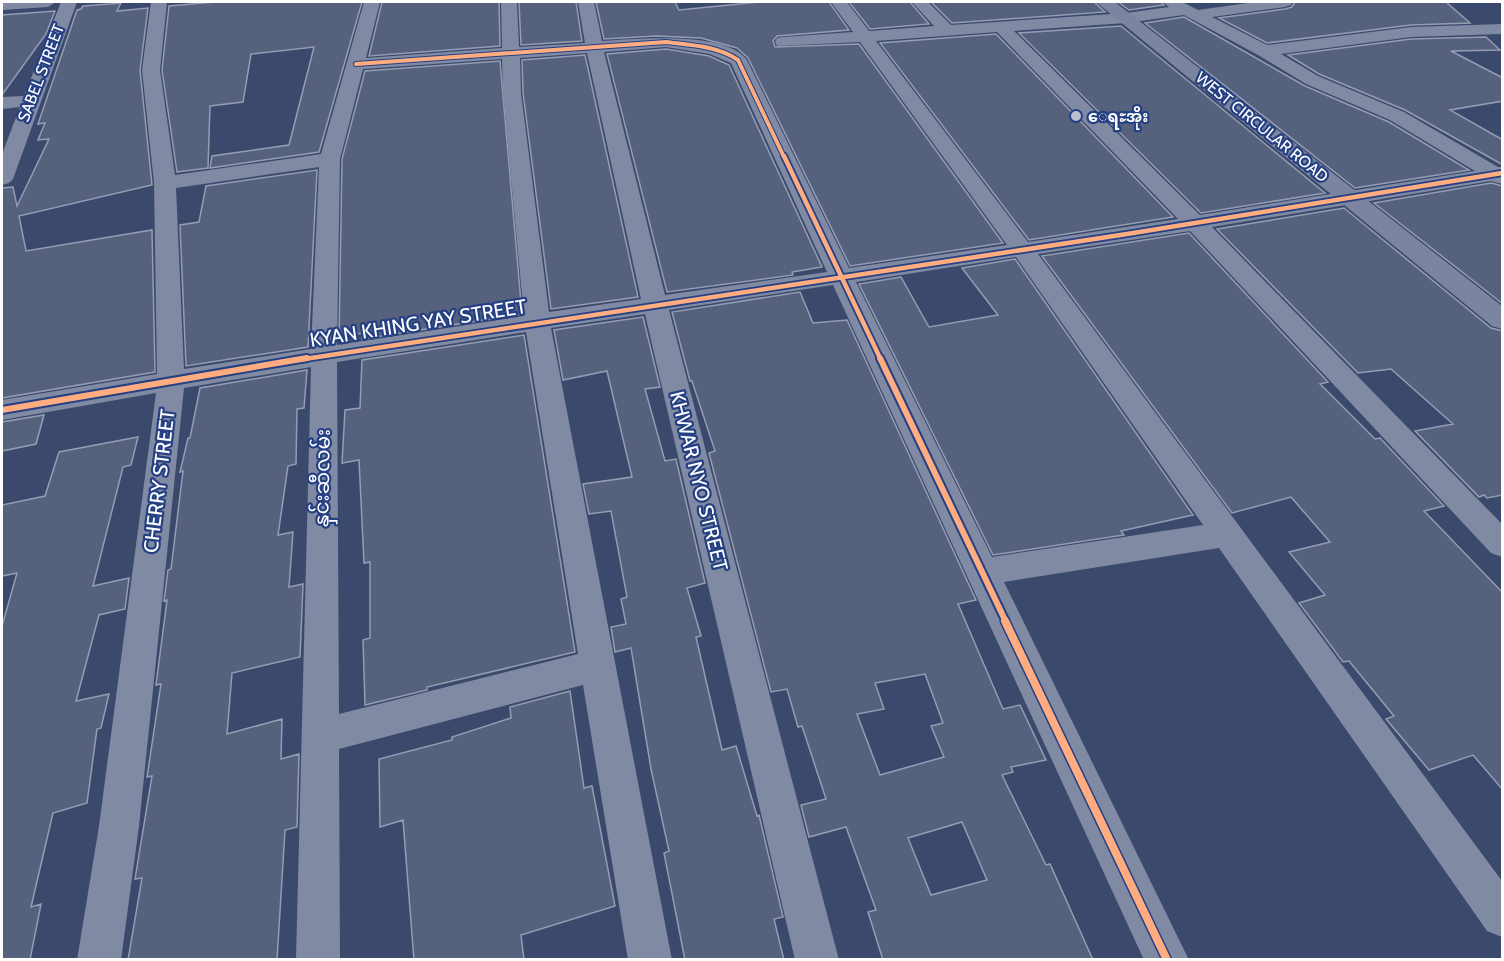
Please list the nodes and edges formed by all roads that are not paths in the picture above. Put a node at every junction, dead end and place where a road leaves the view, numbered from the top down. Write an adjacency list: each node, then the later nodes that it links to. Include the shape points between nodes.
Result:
1 (48, 2): 12 (street)
2 (69, 2): 24 (street, SABEL STREET)
3 (159, 2): 30 (street, CHERRY STREET, via 152,70)
4 (372, 2): 23 (street, နှင်းဆီလမ်း)
5 (509, 2): 22 (street)
6 (585, 2): 20 (street, KHWAR NYO STREET)
7 (839, 2): 18 (street)
8 (920, 2): 17 (street)
9 (1105, 2): 14 (street, WEST CIRCULAR ROAD)
10 (1172, 2): 13 (street)
11 (1285, 2): 13 (street)
12 (2, 5)
13 (1191, 13): 14 (street); 21 (street)
14 (1126, 18): 15 (street); 31 (street, WEST CIRCULAR ROAD)
15 (1001, 27): 17 (street); 32 (street)
16 (1503, 29): 21 (street, via 1412,32)
17 (946, 30): 18 (street)
18 (864, 37): 19 (street); 33 (street)
19 (783, 42)
20 (594, 46): 22 (street); 34 (street, via 666,42 734,57); 35 (street, KHWAR NYO STREET)
21 (1264, 51): 28 (street, via 1312,80 1397,116)
22 (511, 52): 23 (street); 37 (street, via 518,161)
23 (356, 64): 27 (street, နှင်းဆီလမ်း)
24 (31, 100): 25 (street); 26 (street, SABEL STREET)
25 (2, 103)
26 (8, 146): 29 (street, SABEL STREET)
27 (330, 159): 30 (street); 38 (street, နှင်းဆီလမ်း)
28 (1500, 175): 31 (street, KYAN KHING YAY STREET)
29 (2, 178)
30 (165, 183): 39 (street, CHERRY STREET)
31 (1351, 198): 32 (street, KYAN KHING YAY STREET); 36 (street, WEST CIRCULAR ROAD)
32 (1195, 223): 33 (street, KYAN KHING YAY STREET); 42 (street)
33 (1022, 249): 34 (street, KYAN KHING YAY STREET); 41 (street)
34 (840, 278): 35 (street, KYAN KHING YAY STREET); 43 (street)
35 (655, 304): 37 (street, KYAN KHING YAY STREET); 50 (street, KHWAR NYO STREET)
36 (1503, 320)
37 (537, 321): 38 (street, KYAN KHING YAY STREET); 44 (street)
38 (324, 354): 39 (street, KYAN KHING YAY STREET); 45 (street, နှင်းဆီလမ်း)
39 (171, 379): 40 (street, KYAN KHING YAY STREET); 47 (street, CHERRY STREET, via 119,826)
40 (2, 410)
41 (1228, 534): 43 (street); 46 (street)
42 (1503, 544)
43 (981, 572): 51 (street)
44 (598, 665): 45 (street); 49 (street)
45 (320, 736): 48 (street, နှင်းဆီလမ်း)
46 (1503, 916)
47 (99, 960)
48 (318, 960)
49 (650, 960)
50 (817, 960)
51 (1167, 960)

